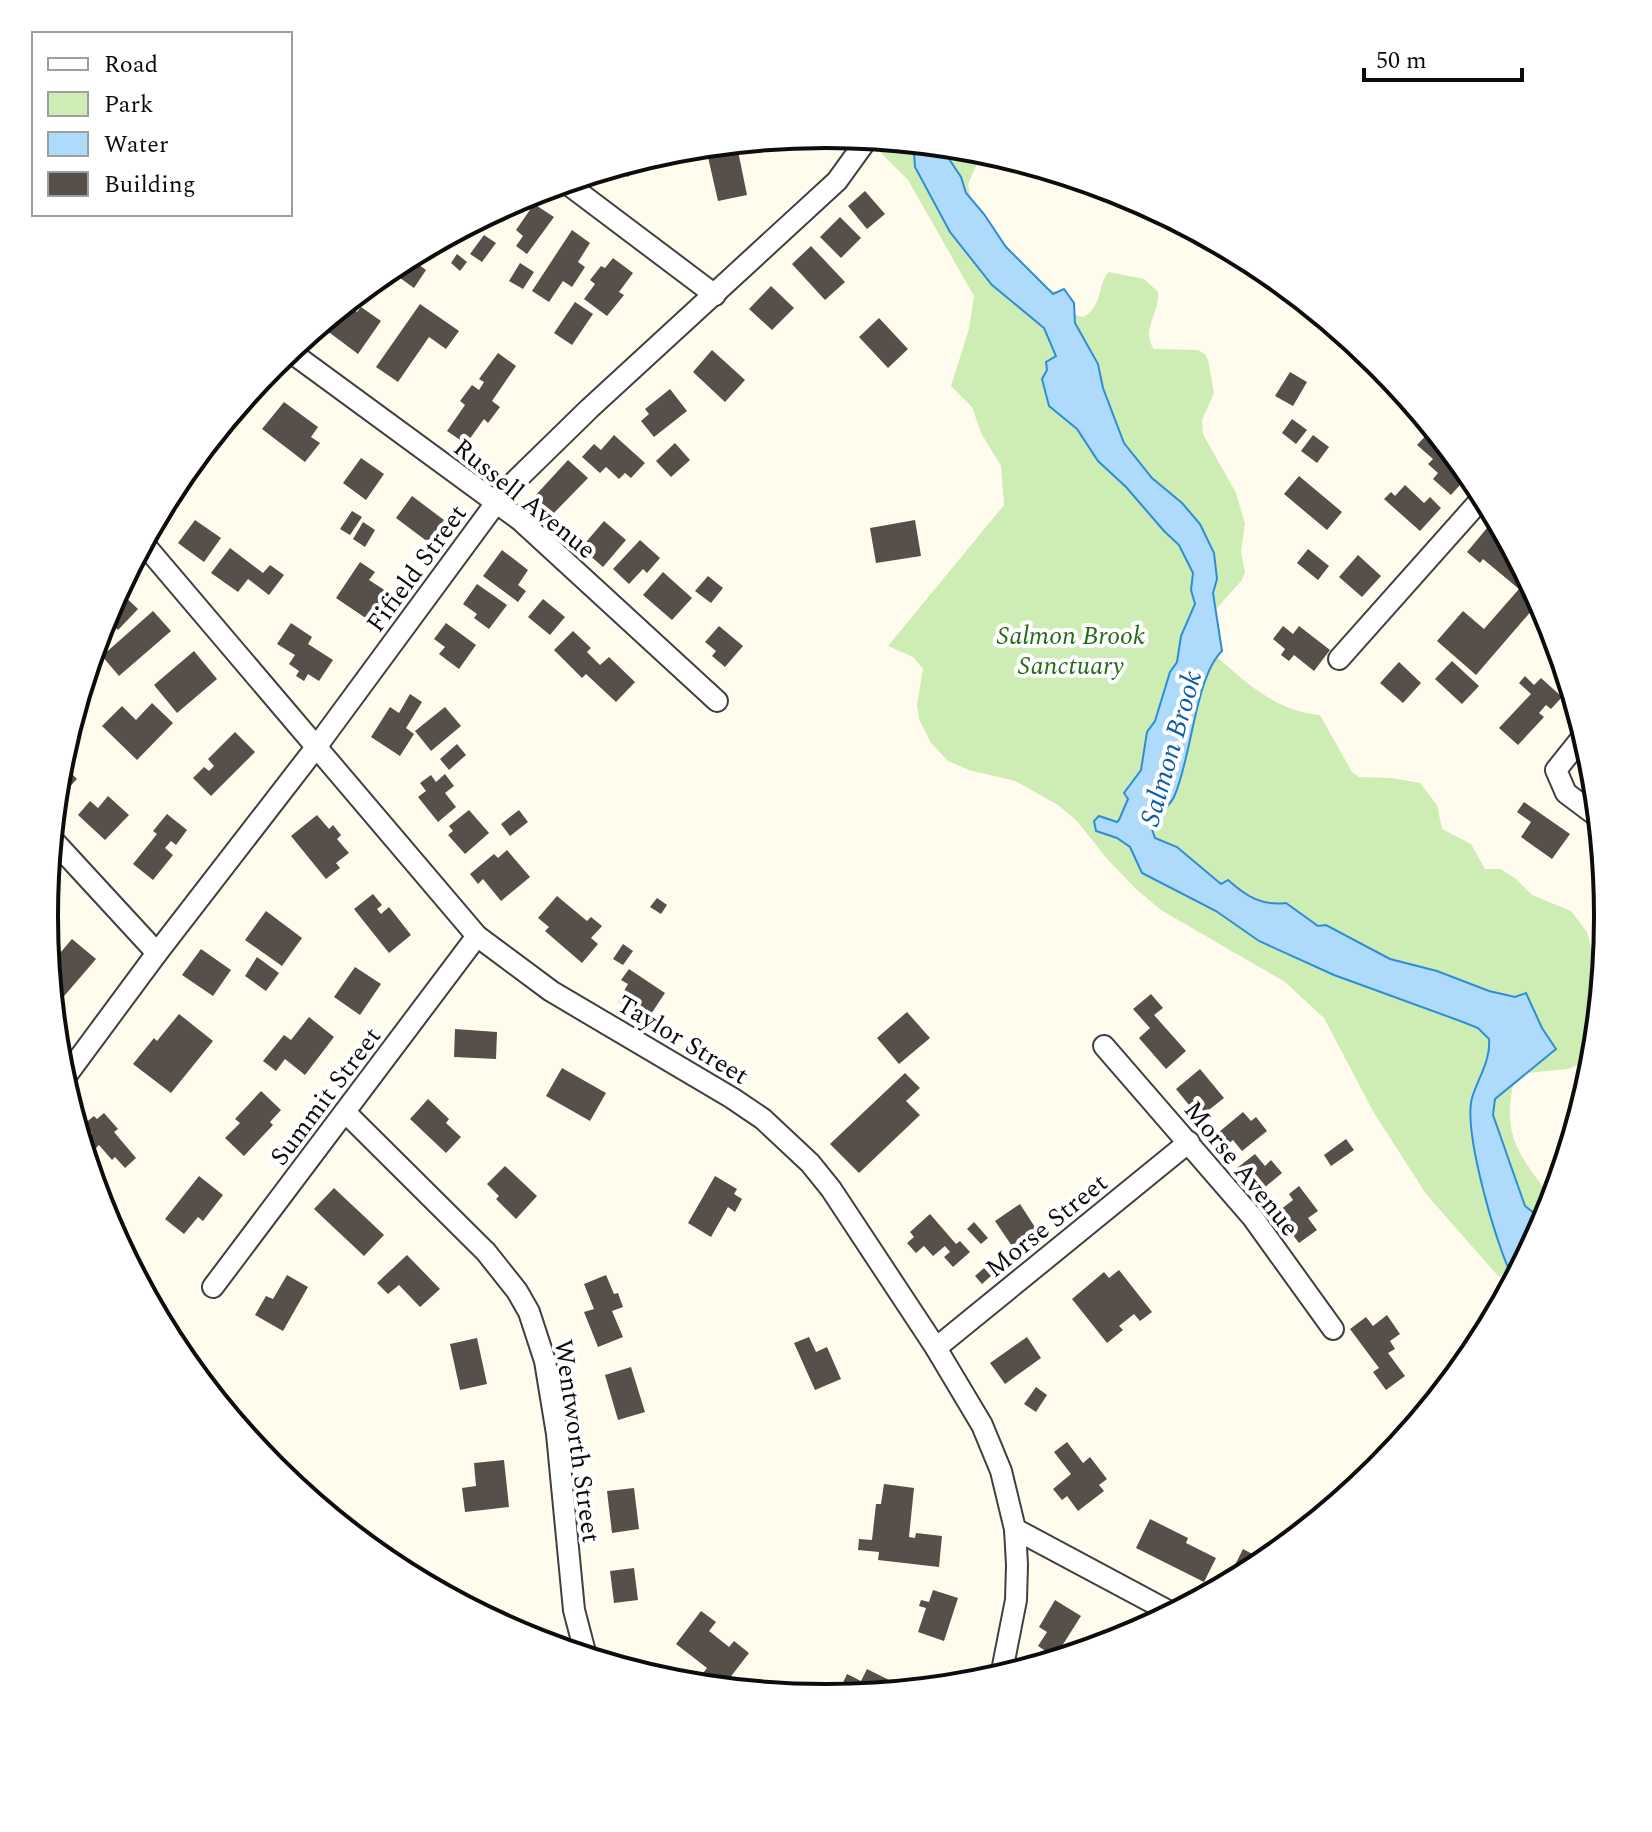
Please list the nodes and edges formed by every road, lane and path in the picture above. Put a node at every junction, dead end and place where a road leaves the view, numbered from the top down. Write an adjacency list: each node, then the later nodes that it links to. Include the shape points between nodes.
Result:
1 (860, 149): 3 (street, Fifield Street, via 837,181)
2 (576, 190): 3 (street)
3 (715, 295): 5 (street, Fifield Street)
4 (299, 358): 5 (street, Russell Avenue)
5 (496, 502): 9 (street, Russell Avenue); 10 (street, Fifield Street)
6 (1475, 506): 8 (street)
7 (150, 552): 10 (street, Taylor Street)
8 (1339, 659)
9 (717, 701)
10 (317, 746): 14 (street, Taylor Street); 15 (street, Fifield Street)
11 (1575, 747): 12 (street, via 1556,770 1566,793)
12 (1586, 808)
13 (62, 849): 15 (street)
14 (477, 936): 18 (street, Summit Street); 22 (street, Taylor Street, via 551,991 732,1098 788,1140 838,1199)
15 (157, 953): 17 (street, Fifield Street)
16 (1104, 1046): 19 (street, Morse Avenue)
17 (73, 1066)
18 (346, 1113): 20 (street, Summit Street); 25 (street, Wentworth Street, via 486,1252 529,1312 545,1361 564,1484 574,1610)
19 (1189, 1142): 21 (street, Morse Avenue, via 1253,1218); 22 (street, Morse Street)
20 (213, 1287)
21 (1333, 1329)
22 (936, 1348): 23 (street, Taylor Street, via 992,1448)
23 (1015, 1529): 24 (street); 26 (street, Taylor Street, via 1016,1600)
24 (1161, 1607)
25 (583, 1644)
26 (1004, 1663)

